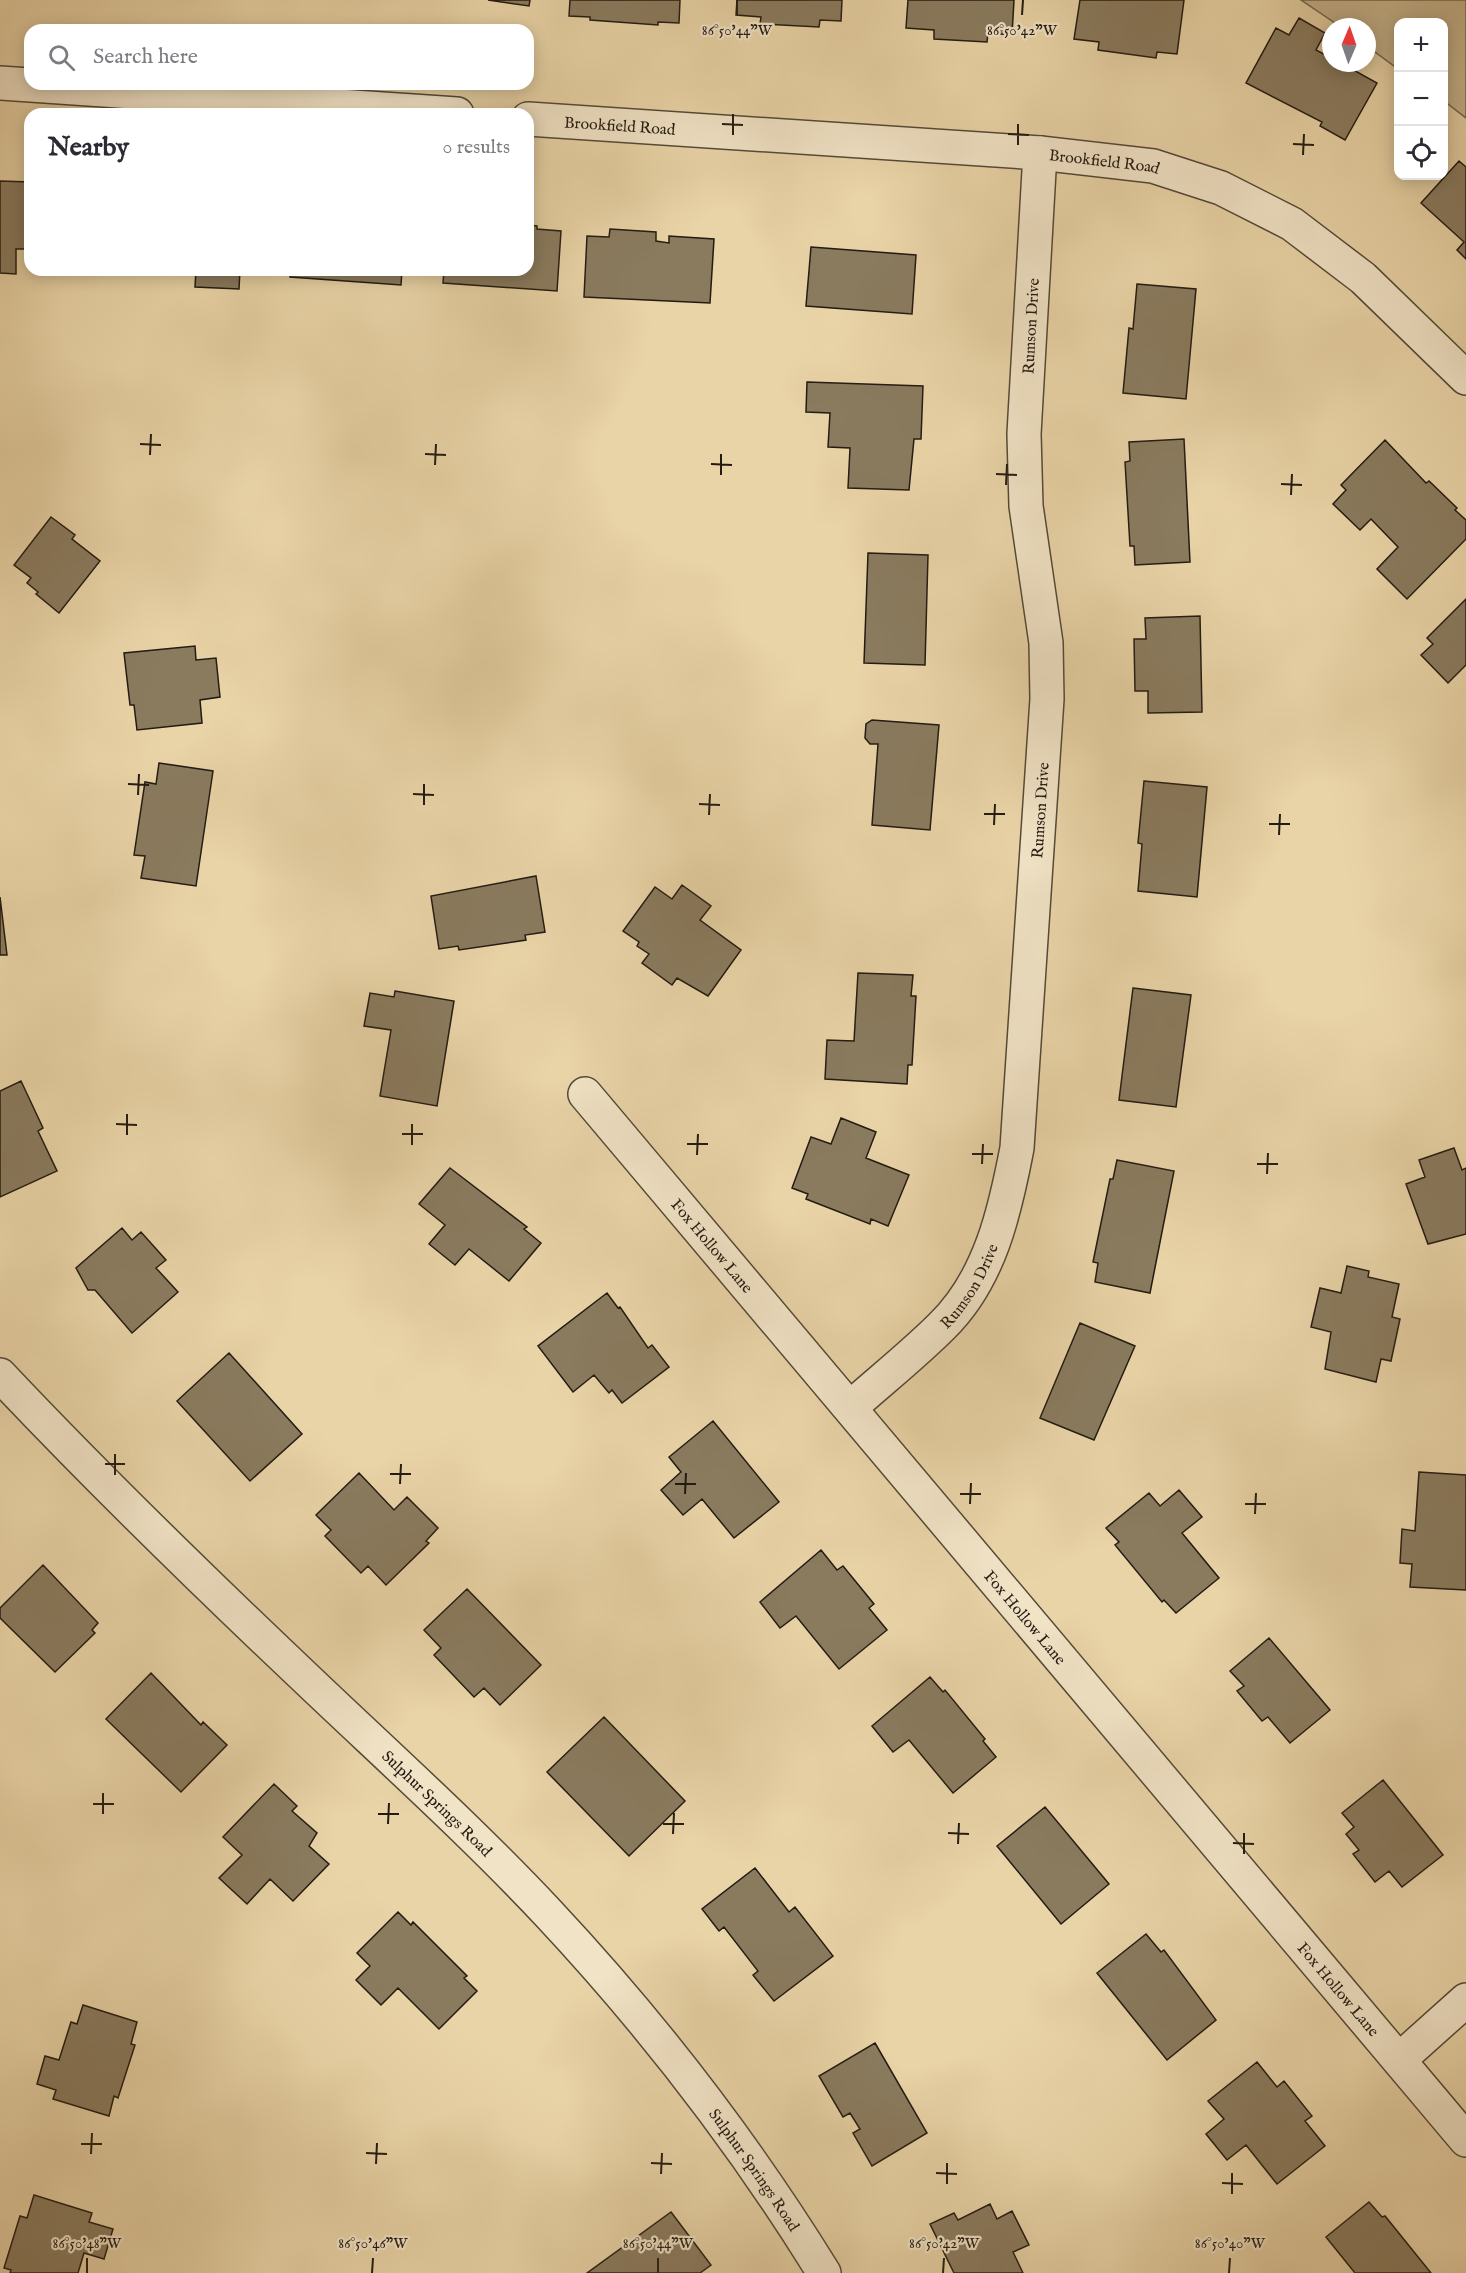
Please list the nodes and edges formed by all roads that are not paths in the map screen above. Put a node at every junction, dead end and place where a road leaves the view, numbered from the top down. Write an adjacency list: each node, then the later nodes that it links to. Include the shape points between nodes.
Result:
1 (0, 83): 2 (street)
2 (24, 85)
3 (103, 90): 4 (street)
4 (369, 108)
5 (534, 119): 6 (street, Brookfield Road)
6 (1040, 153): 7 (street, Brookfield Road, via 1153,166 1221,188 1292,224 1363,278); 10 (street, Rumson Drive, via 1024,434 1026,506 1046,644 1047,699 1017,1148 995,1239 975,1281 944,1325)
7 (1466, 378)
8 (585, 1094): 10 (street, Fox Hollow Lane)
9 (0, 1375): 14 (street, Sulphur Springs Road, via 232,1609 485,1848 548,1913 625,1999 686,2076 755,2169)
10 (850, 1408): 12 (street, Fox Hollow Lane)
11 (1466, 2000): 12 (street)
12 (1399, 2061): 13 (street, Fox Hollow Lane)
13 (1466, 2140)
14 (824, 2273)

